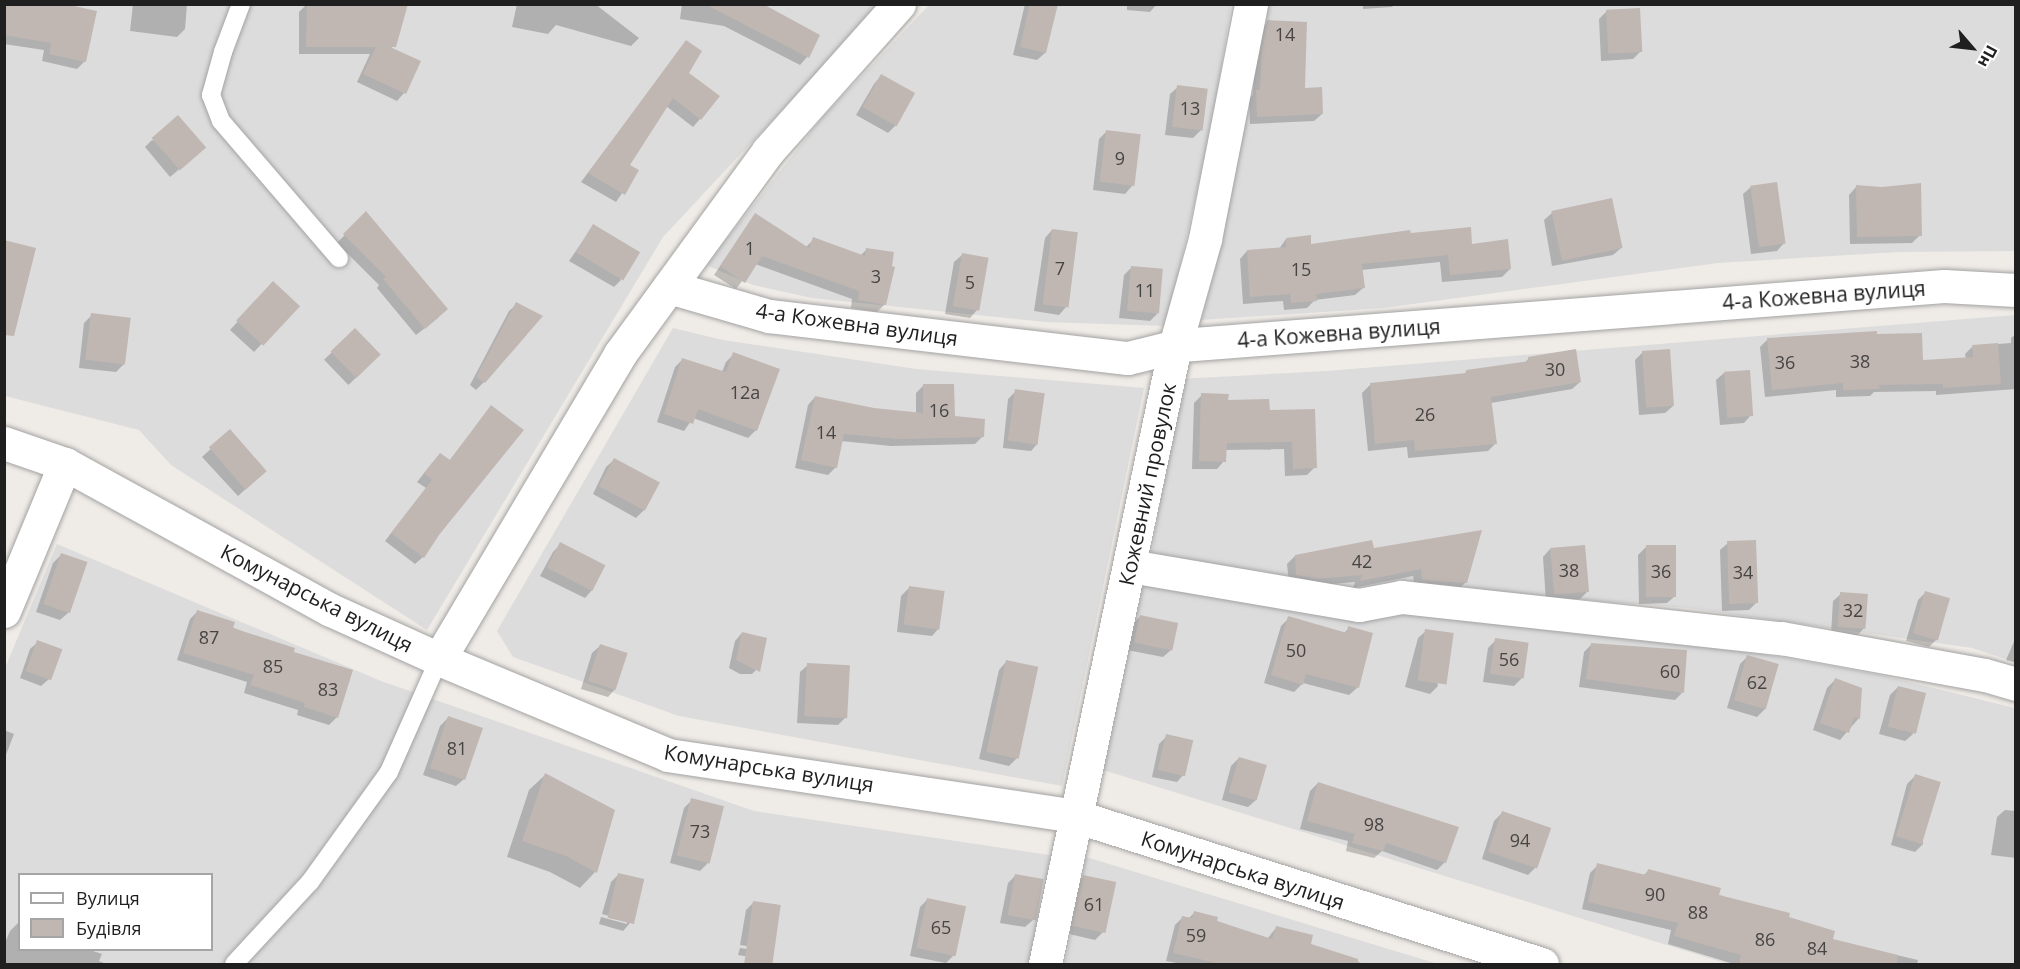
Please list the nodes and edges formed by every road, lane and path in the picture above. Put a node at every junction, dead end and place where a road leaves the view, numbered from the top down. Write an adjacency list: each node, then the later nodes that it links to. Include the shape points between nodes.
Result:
1 (241, 4): 4 (lane, via 211,95 221,121)
2 (899, 4): 5 (street, via 768,151)
3 (1251, 4): 7 (street, Кожевний провулок, via 1204,239)
4 (339, 258)
5 (669, 287): 7 (street, 4-а Кожевна вулиця, via 769,316 1082,353 1128,358); 12 (street, via 620,354)
6 (2016, 290): 7 (street, 4-а Кожевна вулиця, via 1944,286)
7 (1175, 346): 10 (street, Кожевний провулок)
8 (4, 443): 9 (street, Комунарська вулиця)
9 (65, 464): 11 (street); 12 (street, Комунарська вулиця, via 331,610)
10 (1130, 566): 13 (street, via 1359,605 1401,597 1781,638); 14 (street, Кожевний провулок)
11 (4, 611)
12 (439, 659): 14 (street, Комунарська вулиця, via 668,755); 15 (lane, via 389,772 310,882)
13 (2016, 684)
14 (1075, 816): 16 (street, Кожевний провулок); 17 (street, Комунарська вулиця)
15 (234, 964)
16 (1045, 964)
17 (1542, 964)

